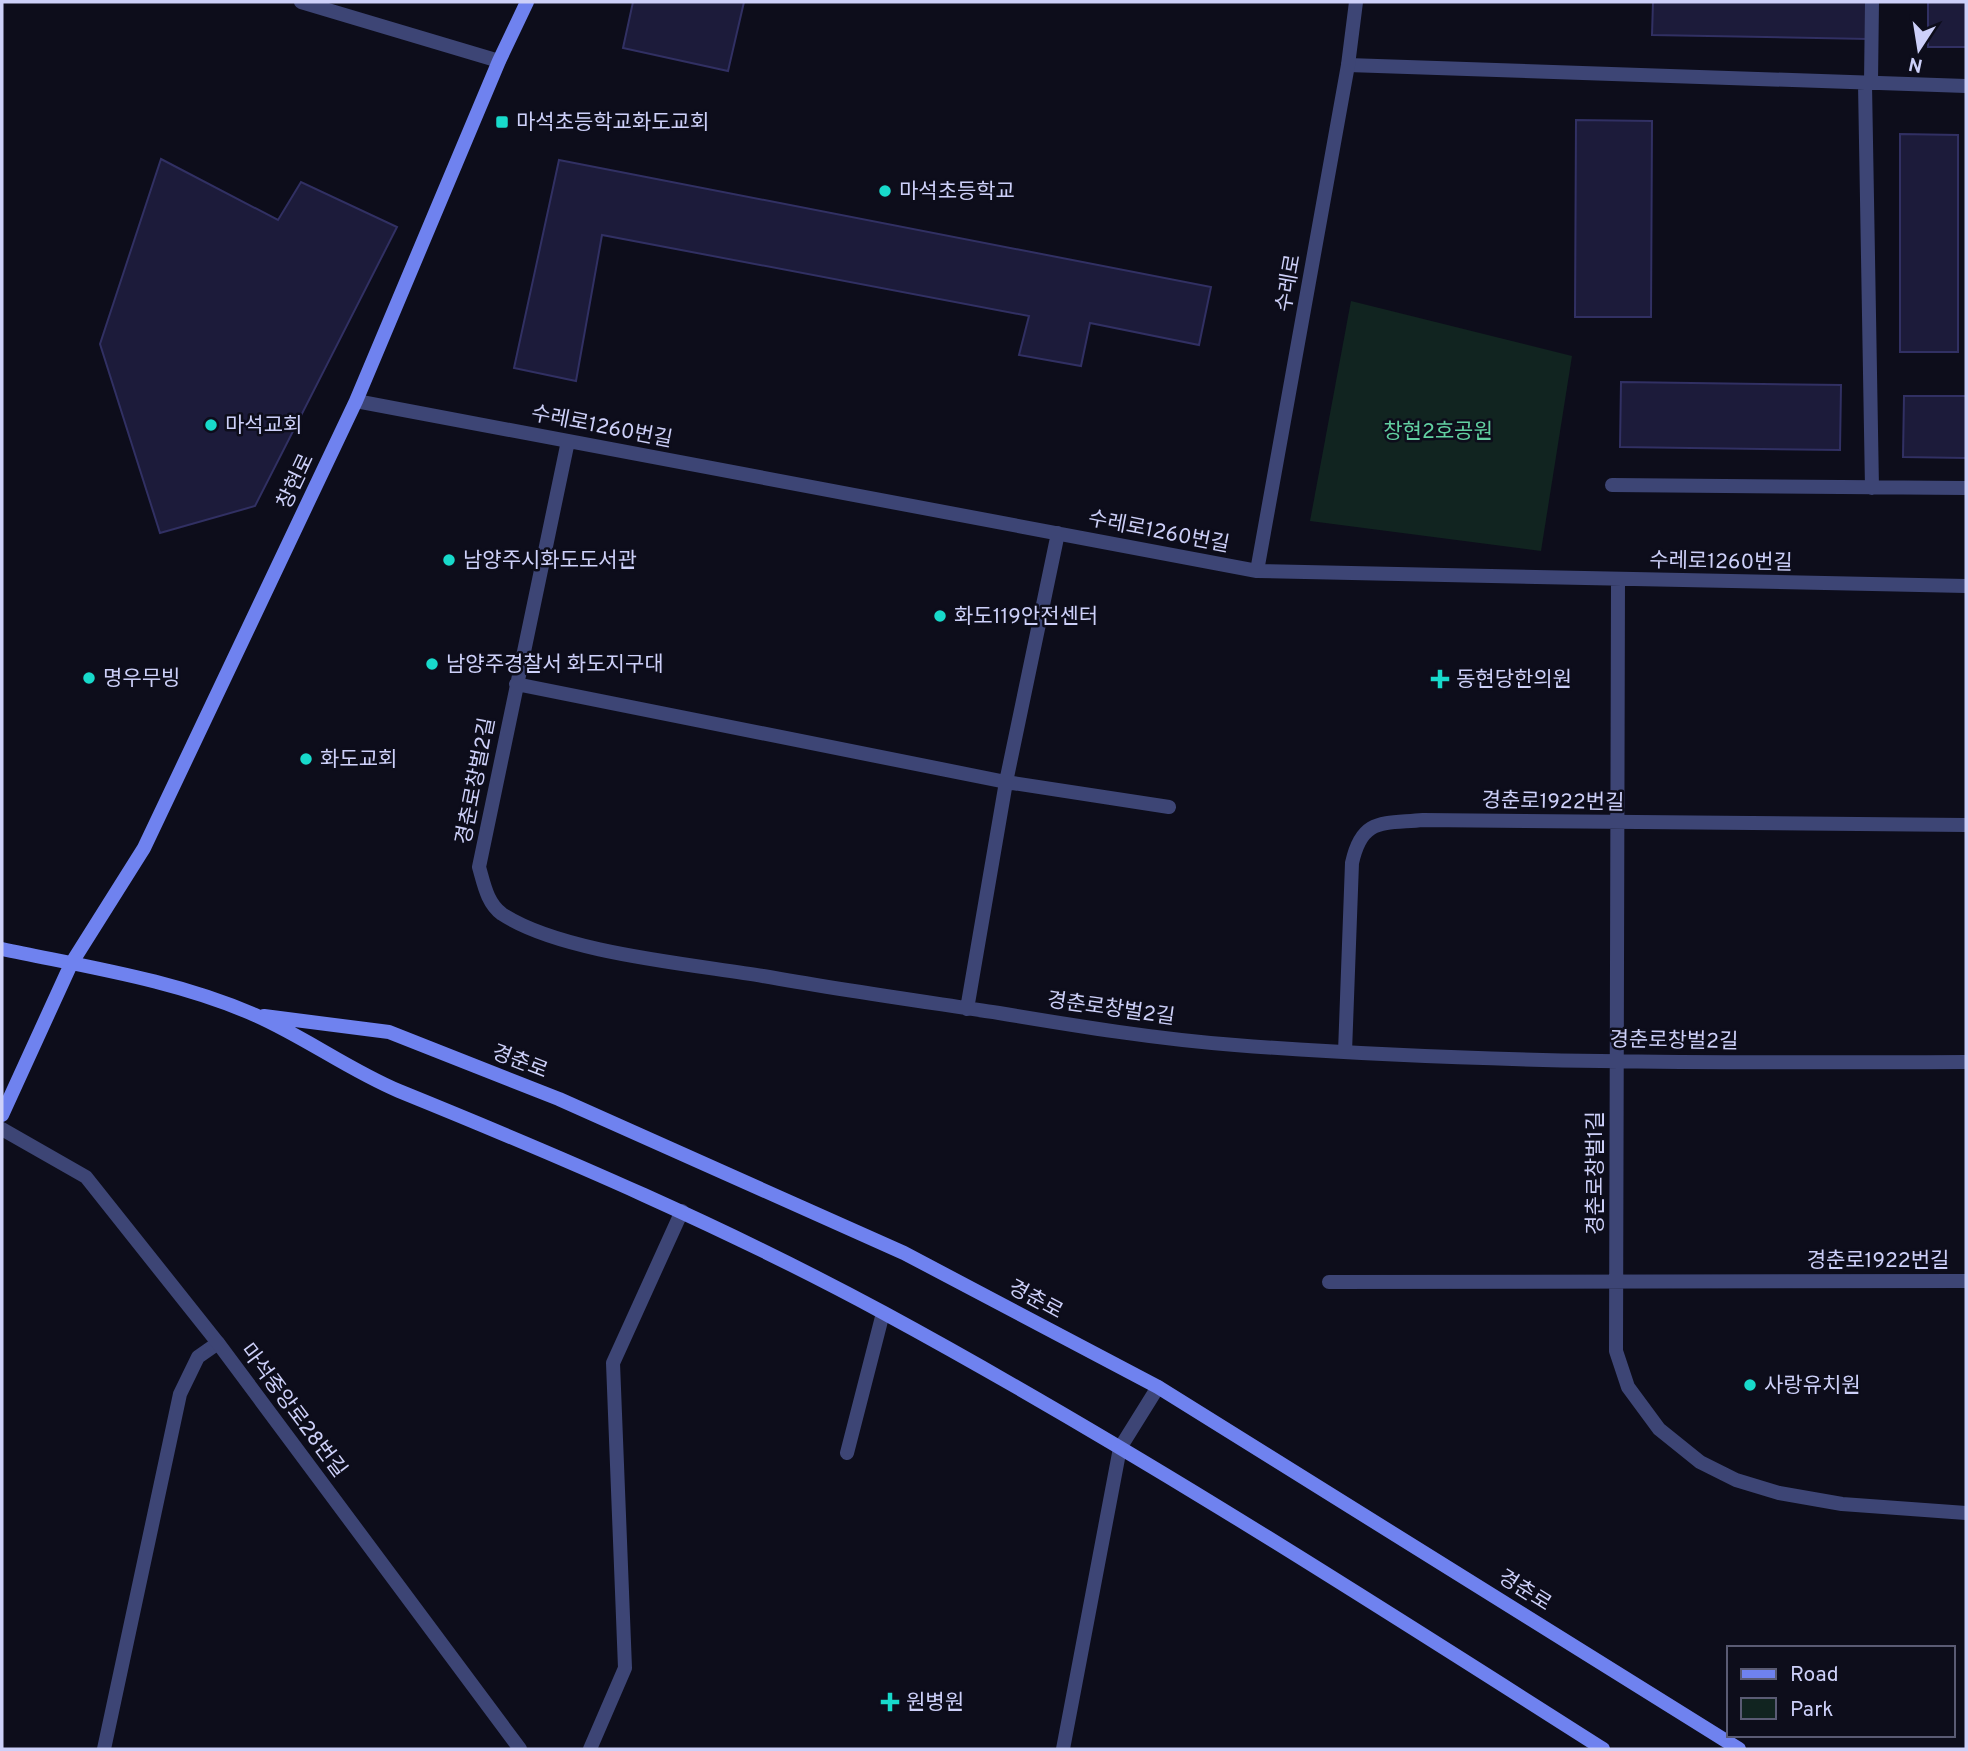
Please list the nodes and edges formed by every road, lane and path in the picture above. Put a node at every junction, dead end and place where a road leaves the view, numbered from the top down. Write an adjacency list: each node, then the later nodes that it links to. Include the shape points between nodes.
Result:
1 (301, 2): 5 (street)
2 (527, 2): 5 (street, 창현로)
3 (1356, 2): 6 (street, 수레로)
4 (1872, 2): 7 (street)
5 (499, 61): 9 (street, 창현로)
6 (1348, 65): 7 (street); 15 (street, 수레로)
7 (1868, 83): 8 (street); 12 (street)
8 (1966, 86)
9 (356, 401): 10 (street, 수레로1260번길); 24 (street, 창현로, via 144,848)
10 (568, 441): 14 (street, 수레로1260번길); 18 (street, 경춘로창벌2길)
11 (1612, 485): 12 (street)
12 (1872, 488): 13 (street)
13 (1966, 488)
14 (1058, 533): 15 (street, 수레로1260번길); 19 (street)
15 (1257, 571): 16 (street, 수레로1260번길)
16 (1618, 579): 17 (street, 수레로1260번길); 21 (street, 경춘로창벌1길)
17 (1966, 586)
18 (516, 684): 19 (street); 25 (street, 경춘로창벌2길, via 479,867 486,894 498,911 526,928 597,948)
19 (1006, 782): 20 (street); 25 (street)
20 (1169, 807)
21 (1616, 823): 22 (street, 경춘로1922번길); 27 (street, 경춘로1922번길, via 1423,820 1374,825 1357,841 1352,863); 28 (street, 경춘로창벌1길)
22 (1966, 825)
23 (2, 949): 24 (street, 경춘로)
24 (71, 964): 26 (street, 경춘로, via 165,984); 30 (street, 창현로)
25 (968, 1009): 27 (street, 경춘로창벌2길, via 1232,1045)
26 (256, 1015): 32 (street, 경춘로, via 373,1080); 38 (street, 경춘로, via 389,1032 559,1099 904,1253)
27 (1345, 1052): 28 (street, 경춘로창벌2길)
28 (1616, 1060): 29 (street, 경춘로창벌2길); 33 (street, 경춘로창벌1길)
29 (1966, 1062)
30 (2, 1115)
31 (2, 1129): 37 (street, 마석중앙로28번길, via 86,1177)
32 (682, 1211): 36 (street, 경춘로); 44 (street, via 613,1363 625,1668)
33 (1617, 1281): 34 (street, 경춘로1922번길); 35 (street, 경춘로1922번길); 41 (street, 경춘로창벌1길, via 1616,1351 1628,1387 1660,1429 1700,1462 1736,1480 1779,1493 1842,1504)
34 (1966, 1281)
35 (1329, 1282)
36 (883, 1313): 39 (street, 경춘로); 40 (street)
37 (218, 1343): 42 (street, via 198,1357 180,1394); 43 (street, 마석중앙로28번길)
38 (1158, 1387): 39 (street); 47 (street, 경춘로)
39 (1120, 1448): 45 (street); 46 (street, 경춘로, via 1215,1502)
40 (847, 1453)
41 (1966, 1513)
42 (104, 1749)
43 (520, 1749)
44 (590, 1749)
45 (1063, 1749)
46 (1603, 1749)
47 (1740, 1749)

